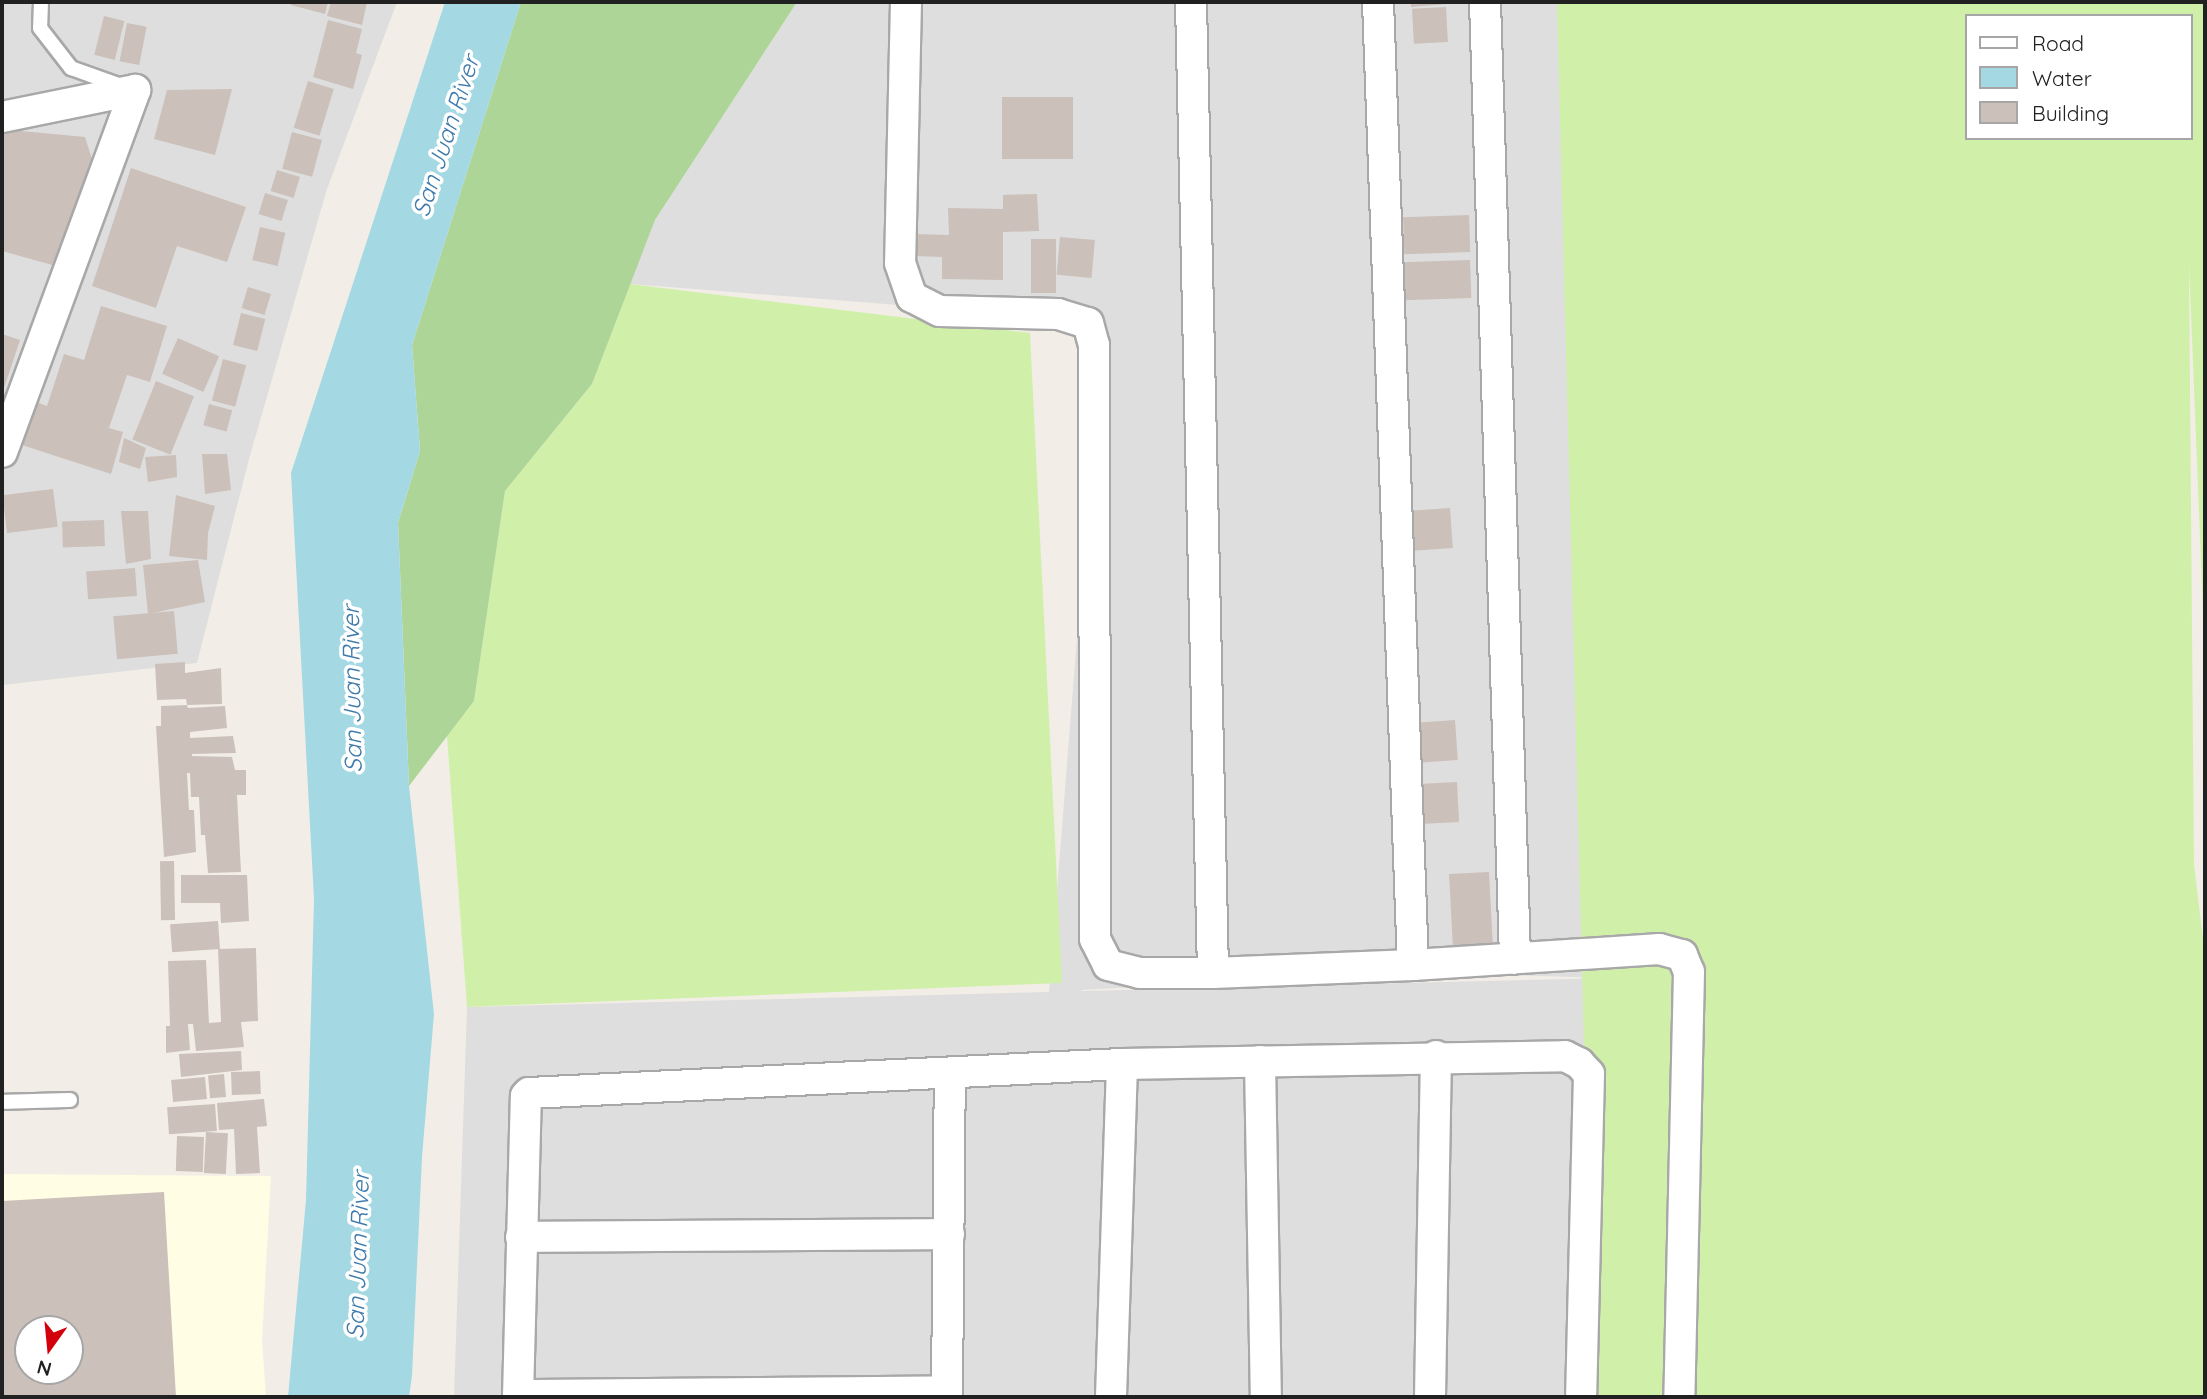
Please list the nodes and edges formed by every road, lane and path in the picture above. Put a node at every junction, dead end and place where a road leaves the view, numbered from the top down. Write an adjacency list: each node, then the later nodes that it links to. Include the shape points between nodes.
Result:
1 (41, 2): 6 (lane, via 40,28 71,68)
2 (906, 2): 11 (street, via 900,263 912,298 940,311 1058,314 1088,323 1094,345 1095,939 1108,965 1139,973)
3 (1191, 2): 11 (street)
4 (1378, 2): 10 (street)
5 (1485, 2): 9 (street)
6 (135, 90): 7 (street); 8 (street)
7 (2, 117)
8 (2, 452)
9 (1515, 959): 10 (street); 26 (street, via 1659,949 1682,956 1689,972)
10 (1413, 965): 11 (street)
11 (1213, 973)
12 (1436, 1056): 13 (street); 24 (street); 25 (street, via 1565,1056 1589,1073)
13 (1260, 1061): 14 (street); 23 (street)
14 (1122, 1065): 15 (street); 22 (street)
15 (950, 1073): 18 (street); 19 (street, via 529,1093)
16 (70, 1100): 17 (lane)
17 (2, 1102)
18 (949, 1234): 19 (street); 20 (street)
19 (521, 1237): 21 (street)
20 (947, 1394): 21 (street)
21 (518, 1396)
22 (1111, 1397)
23 (1266, 1397)
24 (1430, 1397)
25 (1581, 1397)
26 (1679, 1397)

